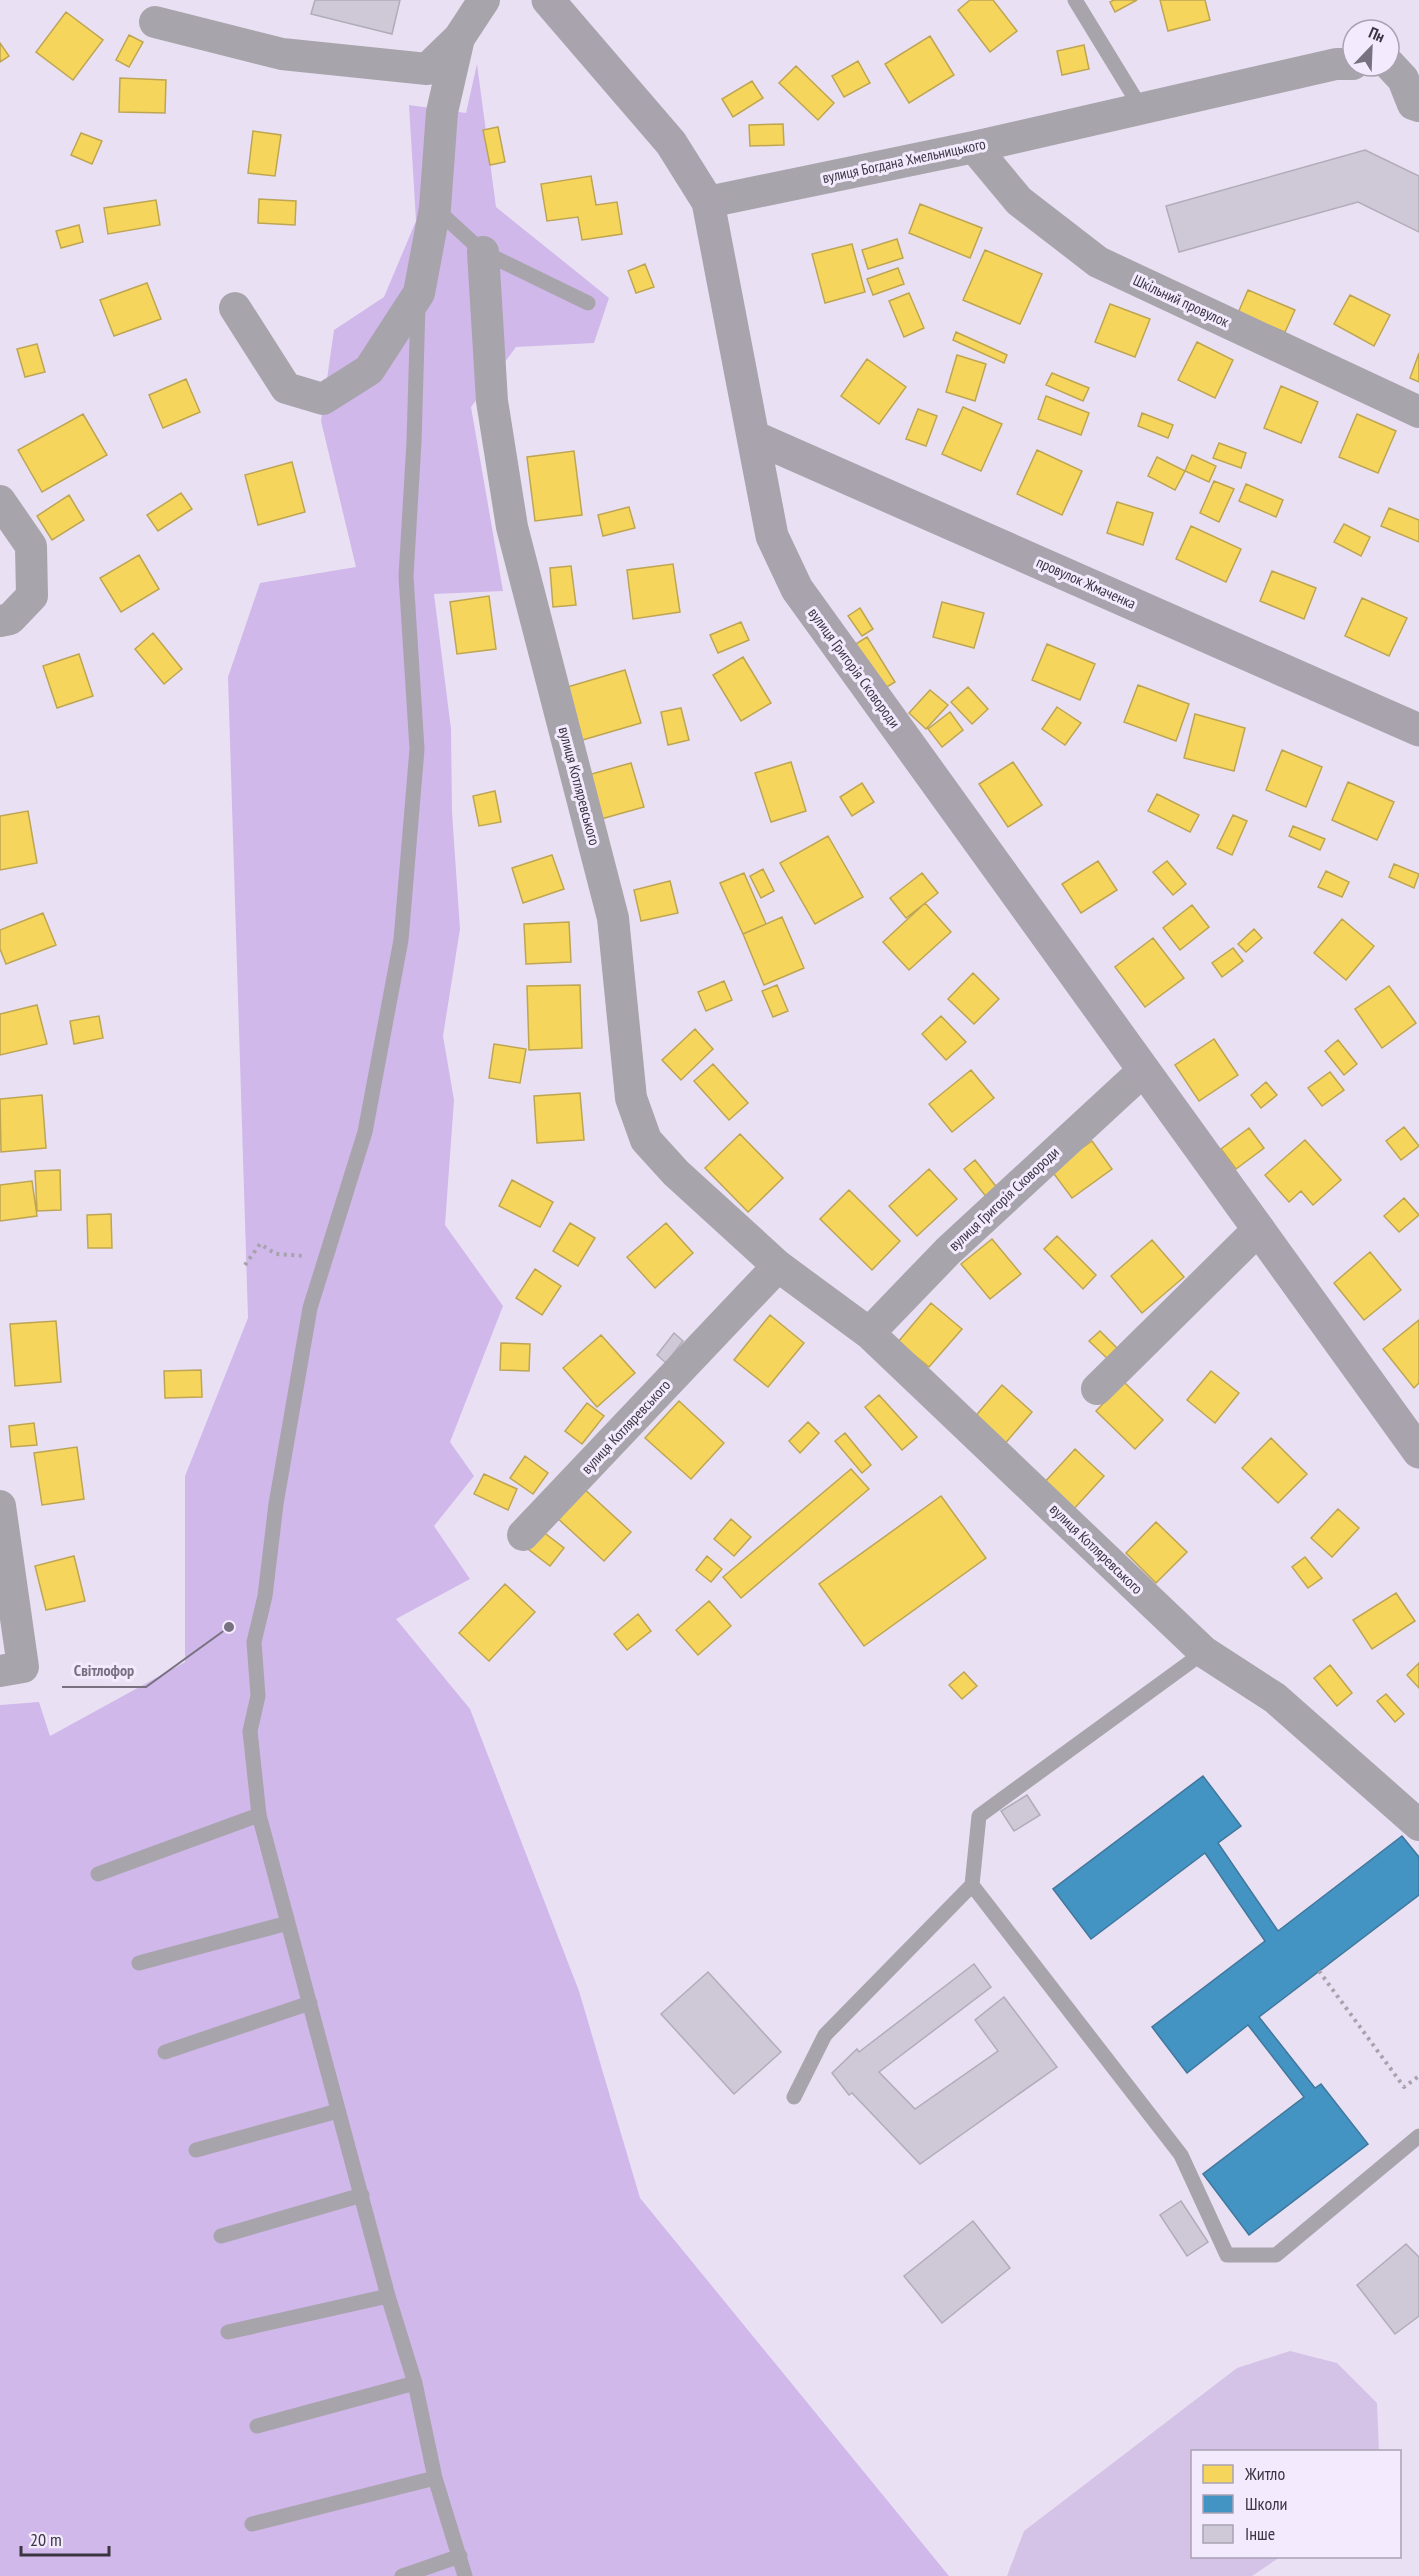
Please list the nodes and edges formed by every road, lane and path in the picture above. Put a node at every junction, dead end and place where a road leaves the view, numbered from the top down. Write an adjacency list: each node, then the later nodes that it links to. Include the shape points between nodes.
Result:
1 (484, 0): 5 (street)
2 (548, 0): 11 (street, via 671,143)
3 (1075, 0): 9 (lane)
4 (155, 22): 5 (street, via 282,54 427,69)
5 (459, 38): 12 (street, via 442,112)
6 (1341, 64): 9 (street, вулиця Богдана Хмельницького)
7 (1401, 77): 8 (street, via 1413,104)
8 (1419, 106)
9 (1141, 108): 10 (street, вулиця Богдана Хмельницького)
10 (974, 147): 11 (street, вулиця Богдана Хмельницького); 17 (street, Шкільний провулок, via 1019,201 1098,262)
11 (708, 202): 18 (street, вулиця Григорія Сковороди)
12 (435, 208): 13 (lane); 14 (street)
13 (483, 252): 15 (lane); 26 (street, вулиця Котляревського, via 492,401 512,527 613,918 631,1098 646,1140 676,1173)
14 (419, 293): 16 (street, via 369,370 323,399 286,388); 24 (lane, via 405,576 417,749 401,940 364,1132)
15 (588, 303)
16 (236, 308)
17 (1419, 412)
18 (754, 437): 21 (street, провулок Жмаченка); 22 (street, вулиця Григорія Сковороди, via 772,536 797,589)
19 (0, 501): 20 (street, via 32,546 33,596 10,619)
20 (0, 621)
21 (1419, 730)
22 (1144, 1070): 23 (street, вулиця Григорія Сковороди); 27 (street, вулиця Григорія Сковороди, via 948,1251)
23 (1259, 1229): 28 (street); 29 (street, вулиця Григорія Сковороди)
24 (326, 1257): 25 (path, via 276,1254 260,1244); 34 (lane, via 310,1308 276,1504 265,1596 254,1642 258,1695 250,1731)
25 (245, 1265)
26 (778, 1266): 27 (street, вулиця Котляревського); 31 (street, вулиця Котляревського)
27 (869, 1334): 32 (street, вулиця Котляревського)
28 (1097, 1389)
29 (1419, 1452)
30 (0, 1506): 33 (street)
31 (523, 1536)
32 (1204, 1652): 35 (street, вулиця Котляревського, via 1275,1698); 37 (lane, via 979,1816)
33 (11, 1669)
34 (259, 1815): 36 (lane); 38 (lane)
35 (1419, 1825)
36 (98, 1874)
37 (972, 1885): 44 (lane, via 825,2035); 46 (lane, via 1181,2156 1227,2255 1276,2255)
38 (288, 1923): 39 (lane); 41 (lane)
39 (139, 1964)
40 (1319, 1971): 43 (path, via 1404,2087)
41 (310, 2003): 42 (lane); 45 (lane)
42 (165, 2052)
43 (1419, 2076)
44 (794, 2097)
45 (338, 2111): 47 (lane); 48 (lane)
46 (1419, 2136)
47 (196, 2150)
48 (362, 2195): 49 (lane); 50 (lane)
49 (221, 2236)
50 (388, 2296): 51 (lane); 52 (lane)
51 (228, 2332)
52 (415, 2383): 53 (lane); 54 (lane)
53 (257, 2426)
54 (435, 2478): 55 (lane); 56 (lane)
55 (252, 2524)
56 (460, 2556): 57 (lane); 58 (lane)
57 (402, 2576)
58 (465, 2576)

